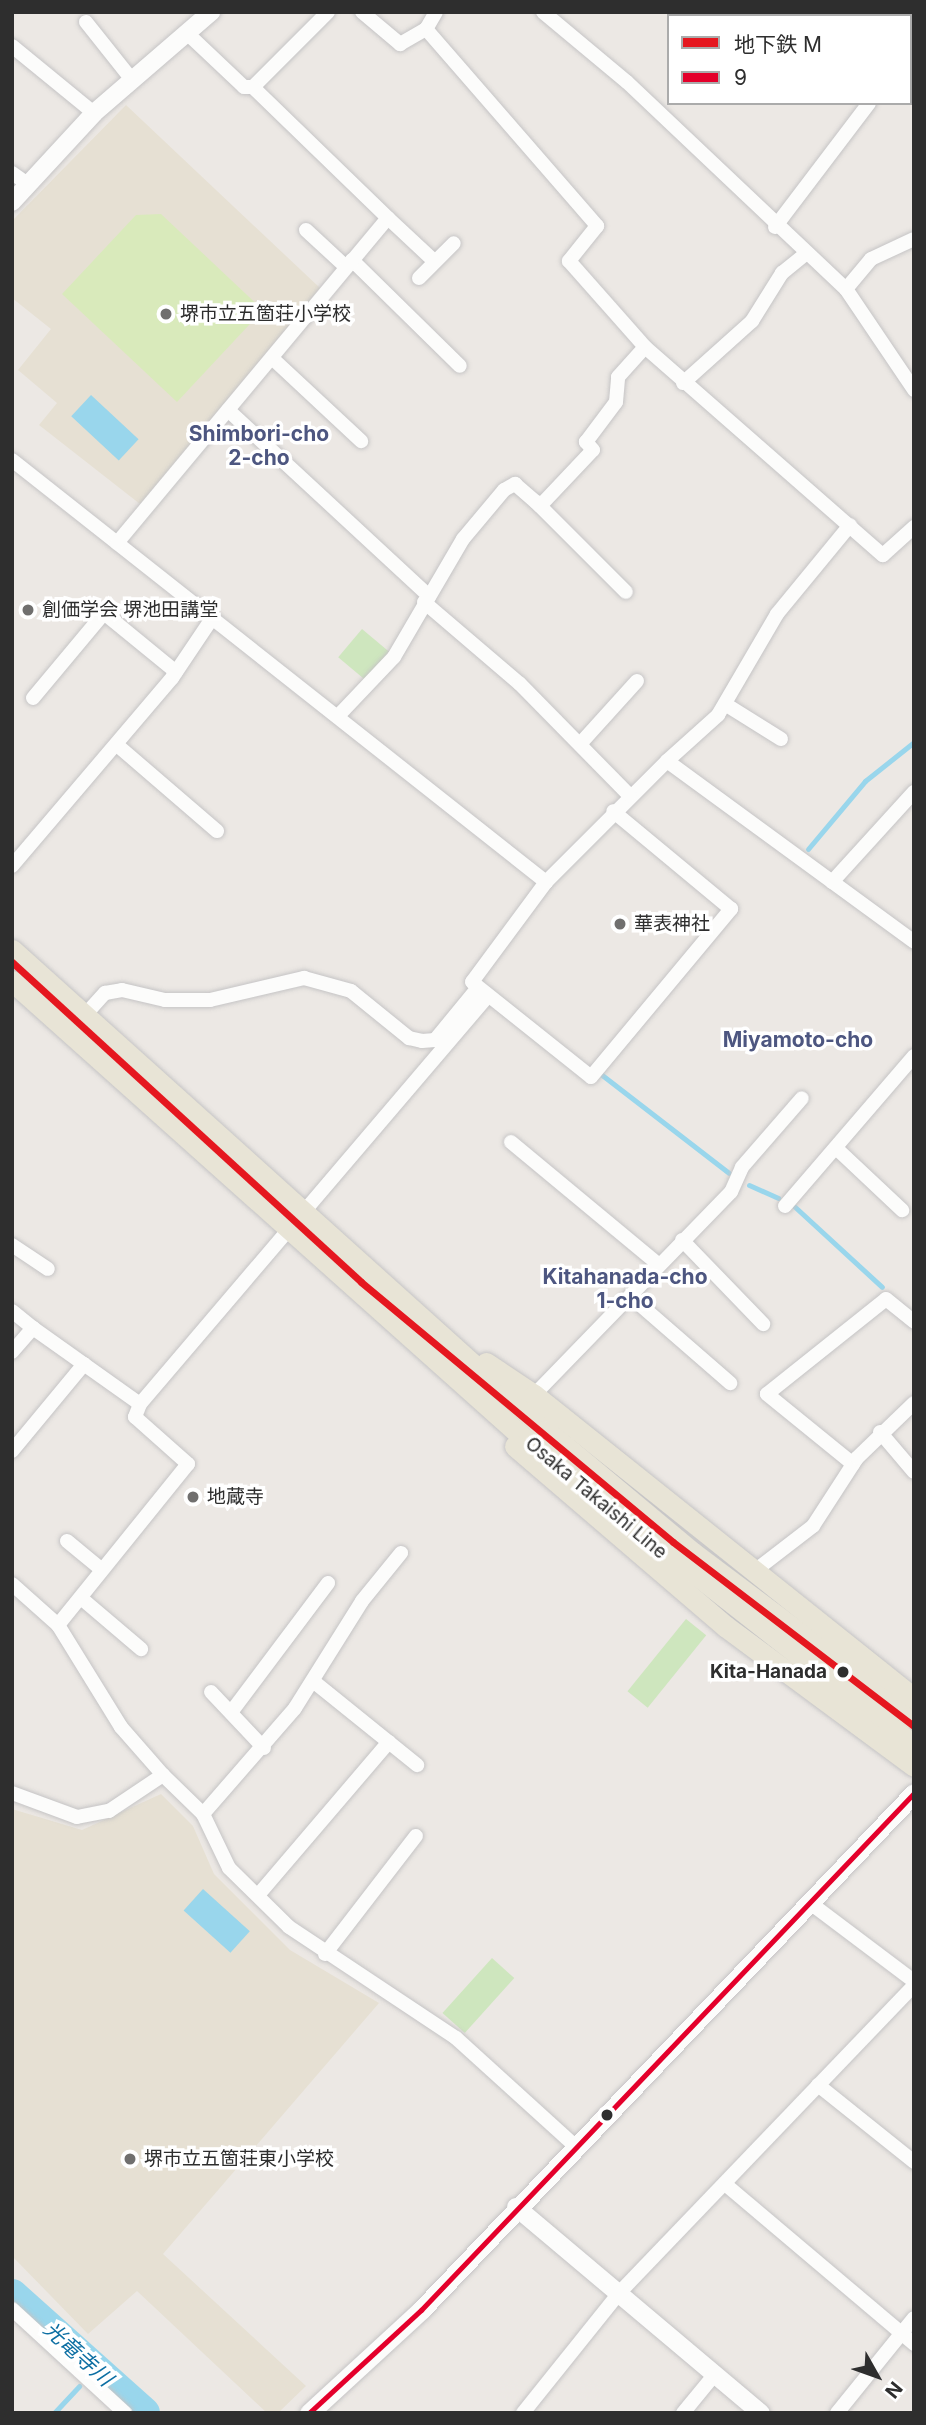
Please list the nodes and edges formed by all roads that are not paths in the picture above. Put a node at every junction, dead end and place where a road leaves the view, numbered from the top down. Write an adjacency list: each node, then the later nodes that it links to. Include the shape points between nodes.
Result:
1 (211, 12): 9 (street)
2 (328, 12): 12 (street)
3 (362, 12): 8 (street, via 400,44)
4 (436, 12): 8 (street)
5 (543, 12): 6 (street)
6 (562, 18): 19 (street)
7 (86, 22): 11 (street)
8 (426, 29): 28 (street, via 597,226 569,261)
9 (188, 34): 11 (street); 12 (street, via 244,88)
10 (12, 46): 14 (street)
11 (133, 81): 14 (street)
12 (253, 87): 18 (street)
13 (867, 105): 19 (street)
14 (94, 113): 16 (street)
15 (12, 173): 16 (street)
16 (28, 184): 17 (street)
17 (12, 202)
18 (388, 218): 24 (street); 25 (street)
19 (775, 227): 23 (street)
20 (306, 230): 25 (street)
21 (914, 239): 27 (street, via 871,259)
22 (454, 243): 24 (street)
23 (804, 255): 27 (street); 31 (street, via 782,273 752,321)
24 (435, 262): 26 (street)
25 (349, 264): 29 (street); 30 (street)
26 (419, 278)
27 (846, 289): 32 (street)
28 (645, 347): 31 (street); 36 (street, via 618,377 616,402 586,443 593,450 540,506)
29 (272, 358): 33 (street); 34 (street)
30 (460, 366)
31 (683, 383): 37 (street)
32 (914, 390)
33 (228, 410): 39 (street); 41 (street)
34 (361, 441)
35 (12, 460): 39 (street)
36 (536, 502): 40 (street); 41 (street, via 515,484 504,490 463,539)
37 (850, 525): 38 (street, via 883,555); 46 (street, via 766,629)
38 (914, 527)
39 (117, 543): 42 (street)
40 (626, 592)
41 (427, 599): 47 (street, via 394,657); 49 (street)
42 (213, 617): 43 (street); 47 (street)
43 (176, 672): 45 (street, via 104,613); 50 (street)
44 (636, 681): 49 (street)
45 (33, 698)
46 (725, 704): 48 (street); 51 (street)
47 (338, 716): 57 (street)
48 (782, 739)
49 (580, 744): 53 (street)
50 (117, 745): 55 (street); 56 (street)
51 (667, 761): 53 (street); 58 (street)
52 (914, 792): 58 (street)
53 (629, 795): 54 (street)
54 (614, 811): 57 (street); 62 (street, via 731,909 591,1077)
55 (217, 831)
56 (12, 866)
57 (545, 882): 62 (street, via 476,974)
58 (832, 882): 59 (street)
59 (914, 942)
60 (16, 960): 63 (main road, Osaka Takaishi Line)
61 (12, 981): 70 (main road, Osaka Takaishi Line)
62 (481, 994): 63 (street, via 435,1040 422,1041 409,1038 351,991 304,978 210,1000 105,993); 70 (street)
63 (85, 1015): 70 (main road, Osaka Takaishi Line)
64 (914, 1056): 67 (street)
65 (802, 1098): 71 (street, via 742,1167 737,1185)
66 (511, 1142): 73 (street)
67 (836, 1148): 68 (street); 69 (street)
68 (785, 1206)
69 (902, 1210)
70 (300, 1223): 78 (main road, Osaka Takaishi Line); 84 (main road, Osaka Takaishi Line); 86 (street)
71 (682, 1240): 73 (street); 79 (street)
72 (12, 1245): 74 (street)
73 (659, 1265): 75 (street)
74 (48, 1269)
75 (630, 1296): 83 (street); 85 (street)
76 (12, 1311): 80 (street)
77 (914, 1321): 90 (street, via 886,1299 767,1394)
78 (426, 1324): 85 (main road); 94 (main road, Osaka Takaishi Line)
79 (763, 1324)
80 (33, 1328): 81 (street); 82 (street)
81 (12, 1352)
82 (83, 1364): 86 (street); 89 (street)
83 (730, 1383)
84 (469, 1390): 94 (main road, Osaka Takaishi Line); 111 (main road, via 540,1473 757,1650)
85 (534, 1395): 96 (main road)
86 (140, 1404): 95 (street, via 135,1417 188,1464)
87 (914, 1404): 88 (street)
88 (880, 1432): 90 (street); 91 (street)
89 (12, 1451)
90 (853, 1464): 96 (street, via 813,1525)
91 (914, 1472)
92 (67, 1541): 95 (street)
93 (401, 1553): 102 (street)
94 (687, 1561): 106 (main road, Osaka Takaishi Line); 108 (main road, Osaka Takaishi Line)
95 (102, 1570): 99 (street)
96 (752, 1573): 104 (main road)
97 (328, 1583): 105 (street)
98 (12, 1584): 100 (street)
99 (81, 1598): 100 (street); 101 (street)
100 (58, 1625): 112 (street, via 121,1727)
101 (141, 1649)
102 (313, 1681): 107 (street); 109 (street)
103 (212, 1692): 105 (street)
104 (914, 1698)
105 (232, 1711): 109 (street)
106 (914, 1719)
107 (389, 1742): 110 (street); 117 (street)
108 (914, 1745)
109 (264, 1748): 115 (street)
110 (417, 1765)
111 (914, 1766)
112 (163, 1775): 113 (street, via 109,1811 77,1817); 115 (street)
113 (12, 1793)
114 (914, 1793): 118 (main road)
115 (203, 1814): 117 (street, via 229,1868)
116 (416, 1836): 119 (street)
117 (259, 1894): 119 (street)
118 (809, 1902): 120 (street); 122 (main road)
119 (325, 1954): 122 (street, via 380,1982 456,2038)
120 (914, 1982): 121 (street)
121 (818, 2085): 123 (street); 124 (street)
122 (575, 2146): 125 (main road)
123 (914, 2162)
124 (725, 2184): 126 (street); 129 (street)
125 (516, 2207): 126 (street); 133 (main road, via 421,2310)
126 (620, 2293): 131 (street); 134 (street)
127 (12, 2309): 132 (street)
128 (914, 2319): 129 (street)
129 (901, 2334): 130 (street); 137 (street)
130 (914, 2344)
131 (715, 2374): 135 (street); 136 (street)
132 (125, 2413)
133 (309, 2413)
134 (523, 2413)
135 (683, 2413)
136 (761, 2413)
137 (837, 2413)

